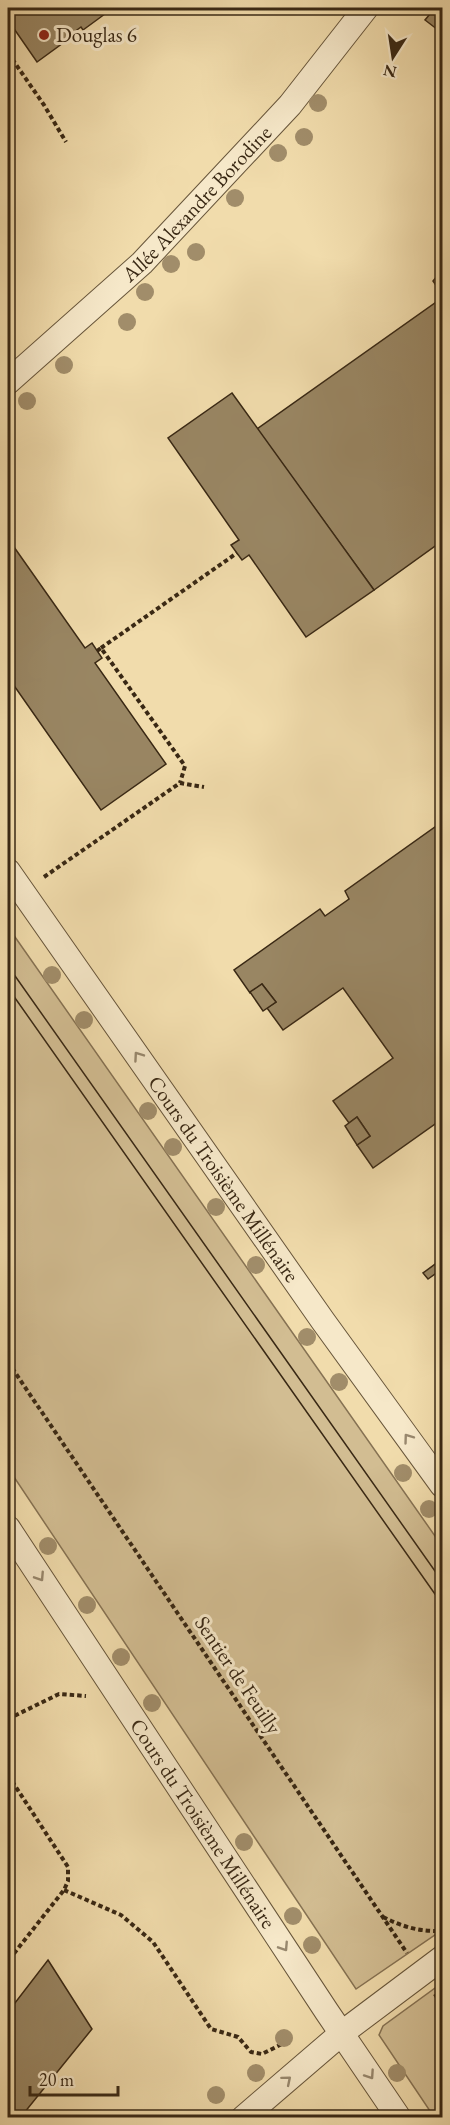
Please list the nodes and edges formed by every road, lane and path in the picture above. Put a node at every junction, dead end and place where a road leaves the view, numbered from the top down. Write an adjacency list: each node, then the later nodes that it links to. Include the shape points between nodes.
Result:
1 (366, 8): 4 (street, Allée Alexandre Borodine, via 290,105 142,263)
2 (8, 53): 3 (path)
3 (66, 142)
4 (8, 382)
5 (237, 553): 6 (path, via 99,650 184,766)
6 (180, 783): 7 (path); 9 (path)
7 (204, 787)
8 (8, 871): 9 (street, Cours du Troisième Millénaire)
9 (23, 893): 11 (street, Cours du Troisième Millénaire, one-way to 9)
10 (8, 1362): 17 (path, Sentier de Feuilly)
11 (442, 1485)
12 (8, 1528): 23 (street, Cours du Troisième Millénaire, one-way to 23)
13 (96, 1697): 14 (path, via 59,1694)
14 (8, 1719)
15 (8, 1775): 16 (path, via 68,1867)
16 (64, 1890): 20 (path); 24 (path, via 121,1915 153,1942 211,2029 238,2037 251,2052 262,2054)
17 (383, 1917): 18 (path, via 424,1931); 21 (path, Sentier de Feuilly)
18 (442, 1930)
19 (442, 1958): 21 (street)
20 (8, 1961)
21 (421, 1973): 22 (path, Sentier de Feuilly); 23 (street)
22 (442, 2006)
23 (342, 2033): 25 (street, one-way to 23); 26 (street, Cours du Troisième Millénaire, one-way to 26)
24 (290, 2040)
25 (243, 2118)
26 (399, 2118)

